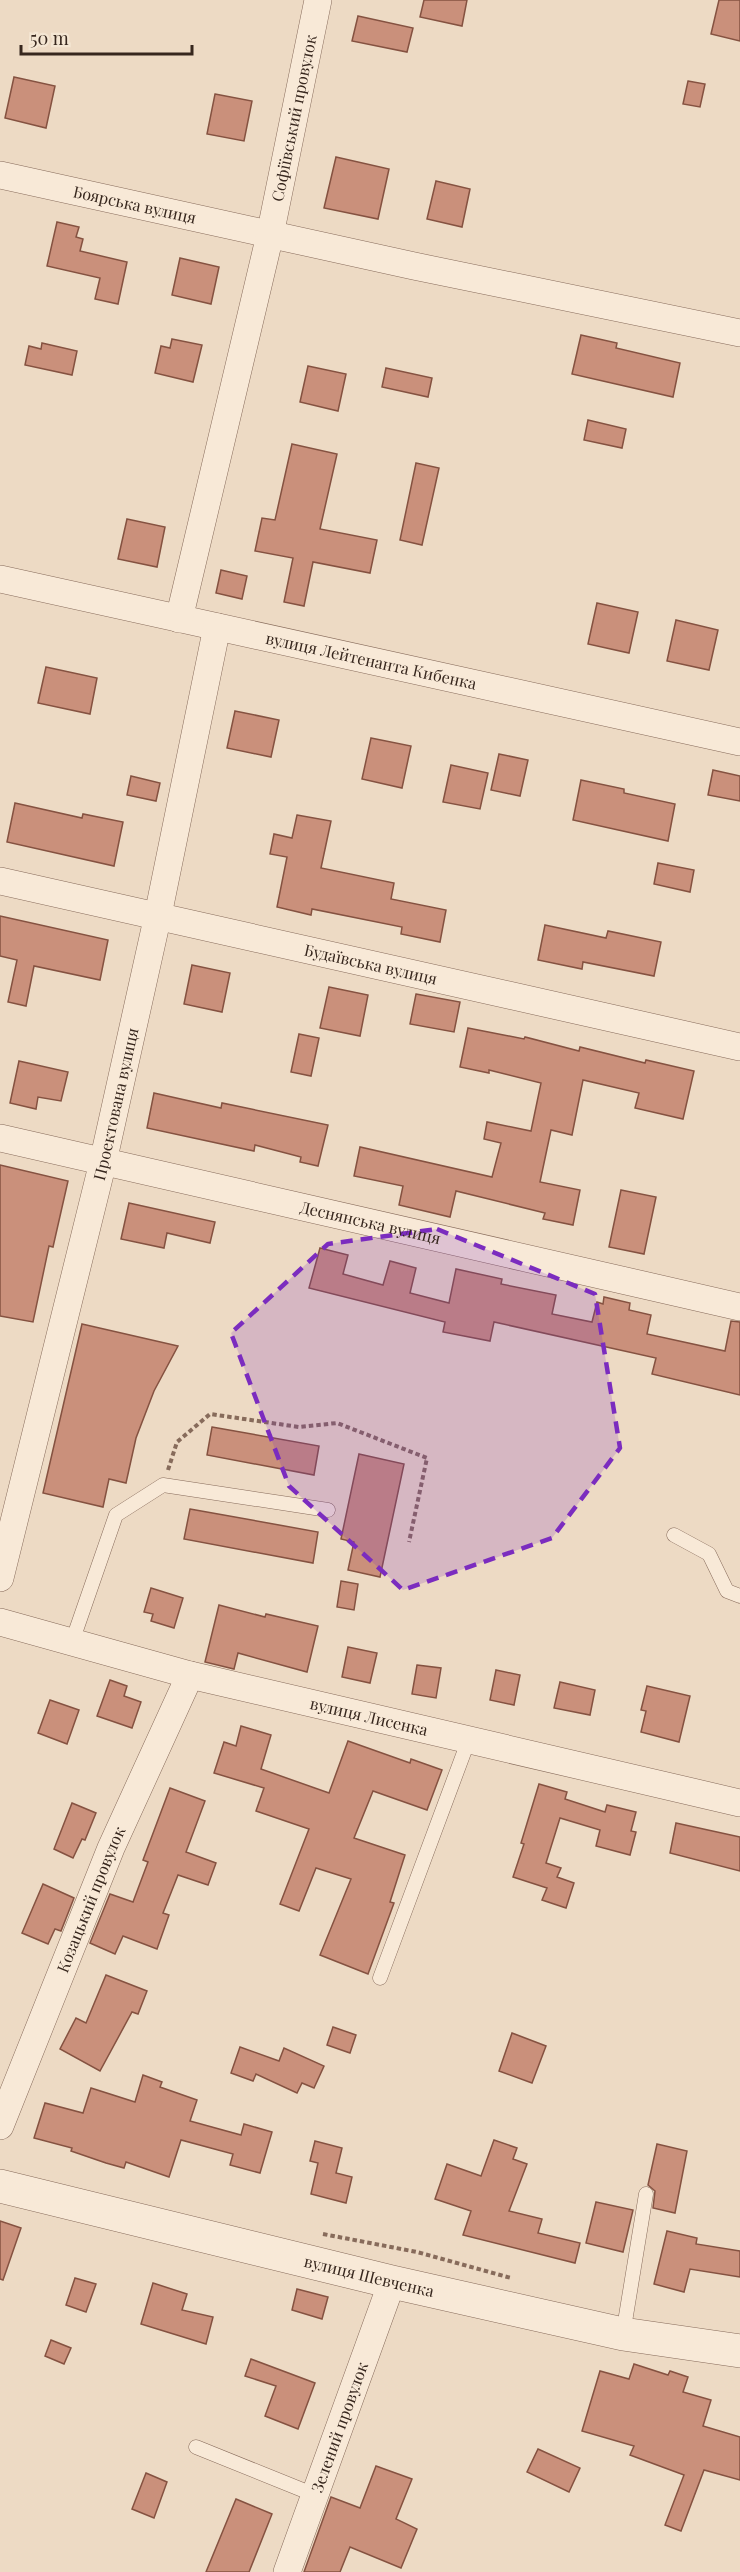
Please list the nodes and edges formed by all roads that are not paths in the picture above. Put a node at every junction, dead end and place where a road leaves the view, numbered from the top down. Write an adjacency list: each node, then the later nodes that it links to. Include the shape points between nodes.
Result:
1 (318, 0): 3 (street, Софіївський провулок)
2 (0, 175): 3 (street, Боярська вулиця)
3 (270, 235): 4 (street, Боярська вулиця); 6 (street, Софіївський провулок)
4 (740, 333)
5 (0, 579): 6 (street, вулиця Лейтенанта Кибенка)
6 (179, 619): 7 (street, вулиця Лейтенанта Кибенка)
7 (217, 627): 8 (street, вулиця Лейтенанта Кибенка); 10 (street, Проектована вулиця)
8 (740, 742)
9 (0, 881): 10 (street, Будаївська вулиця)
10 (158, 915): 11 (street, Будаївська вулиця); 13 (street, Проектована вулиця)
11 (740, 1047)
12 (0, 1138): 13 (street, Деснянська вулиця)
13 (103, 1162): 14 (street, Деснянська вулиця); 17 (street, Проектована вулиця)
14 (740, 1307)
15 (328, 1510): 20 (lane, via 163,1485 116,1515)
16 (674, 1535): 18 (lane, via 709,1554 728,1591)
17 (0, 1578)
18 (740, 1596)
19 (0, 1622): 20 (street, вулиця Лисенка)
20 (72, 1642): 21 (street, вулиця Лисенка)
21 (190, 1675): 22 (street, вулиця Лисенка); 25 (street, Козацький провулок, via 111,1848)
22 (469, 1739): 23 (street, вулиця Лисенка); 24 (lane)
23 (740, 1803)
24 (380, 1978)
25 (0, 2126)
26 (0, 2186): 28 (street, вулиця Шевченка)
27 (646, 2194): 29 (lane)
28 (392, 2282): 29 (street, вулиця Шевченка); 32 (street, Зелений провулок)
29 (623, 2334): 30 (street, вулиця Шевченка)
30 (740, 2351)
31 (196, 2447): 32 (lane)
32 (315, 2495): 33 (street, Зелений провулок)
33 (287, 2572)

